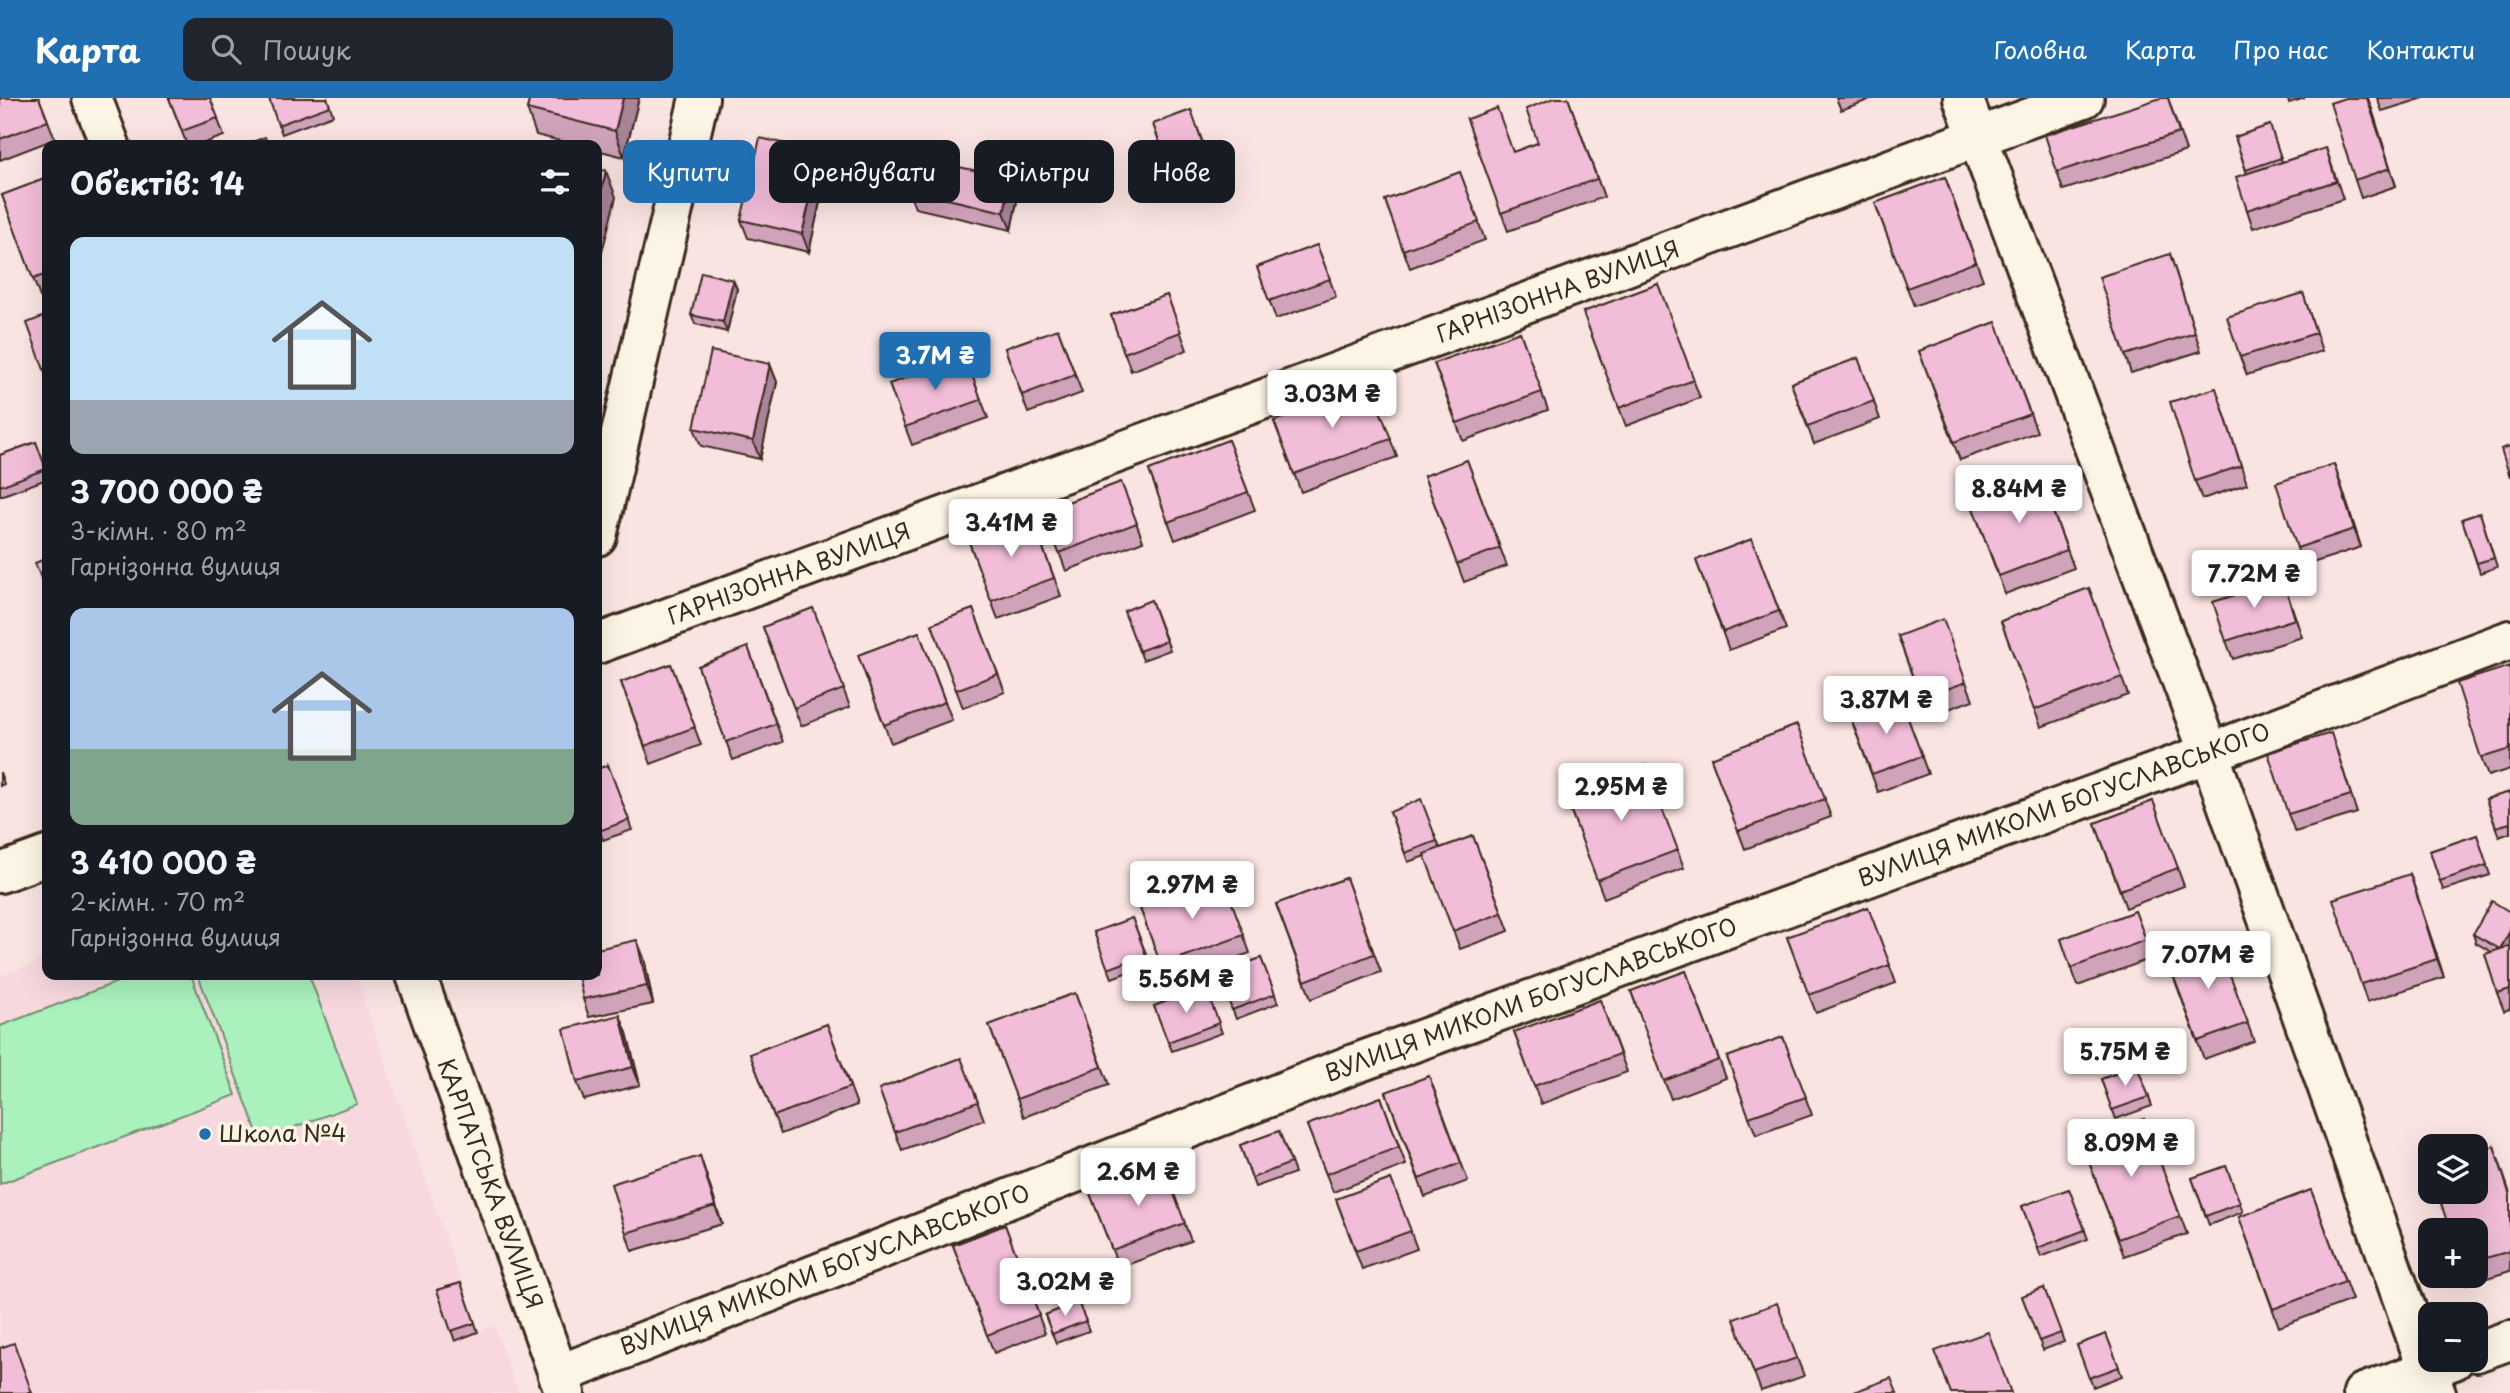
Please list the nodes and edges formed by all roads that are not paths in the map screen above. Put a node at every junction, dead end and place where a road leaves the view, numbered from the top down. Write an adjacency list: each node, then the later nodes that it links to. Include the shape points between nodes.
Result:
1 (92, 98): 6 (street)
2 (699, 98): 7 (street)
3 (1963, 98): 5 (street)
4 (2084, 98): 5 (street, ГАРНІЗОННА ВУЛИЦЯ)
5 (1978, 138): 9 (street, ГАРНІЗОННА ВУЛИЦЯ); 10 (street)
6 (108, 140)
7 (602, 515)
8 (2510, 640): 10 (street, ВУЛИЦЯ МИКОЛИ БОГУСЛАВСЬКОГО)
9 (602, 642)
10 (2209, 753): 16 (street); 17 (street, ВУЛИЦЯ МИКОЛИ БОГУСЛАВСЬКОГО, via 1353,1064)
11 (42, 858): 12 (street)
12 (0, 873)
13 (418, 980): 17 (street, КАРПАТСЬКА ВУЛИЦЯ)
14 (2510, 1339): 15 (street)
15 (2488, 1347)
16 (2439, 1374): 18 (street)
17 (562, 1384)
18 (2363, 1393)

